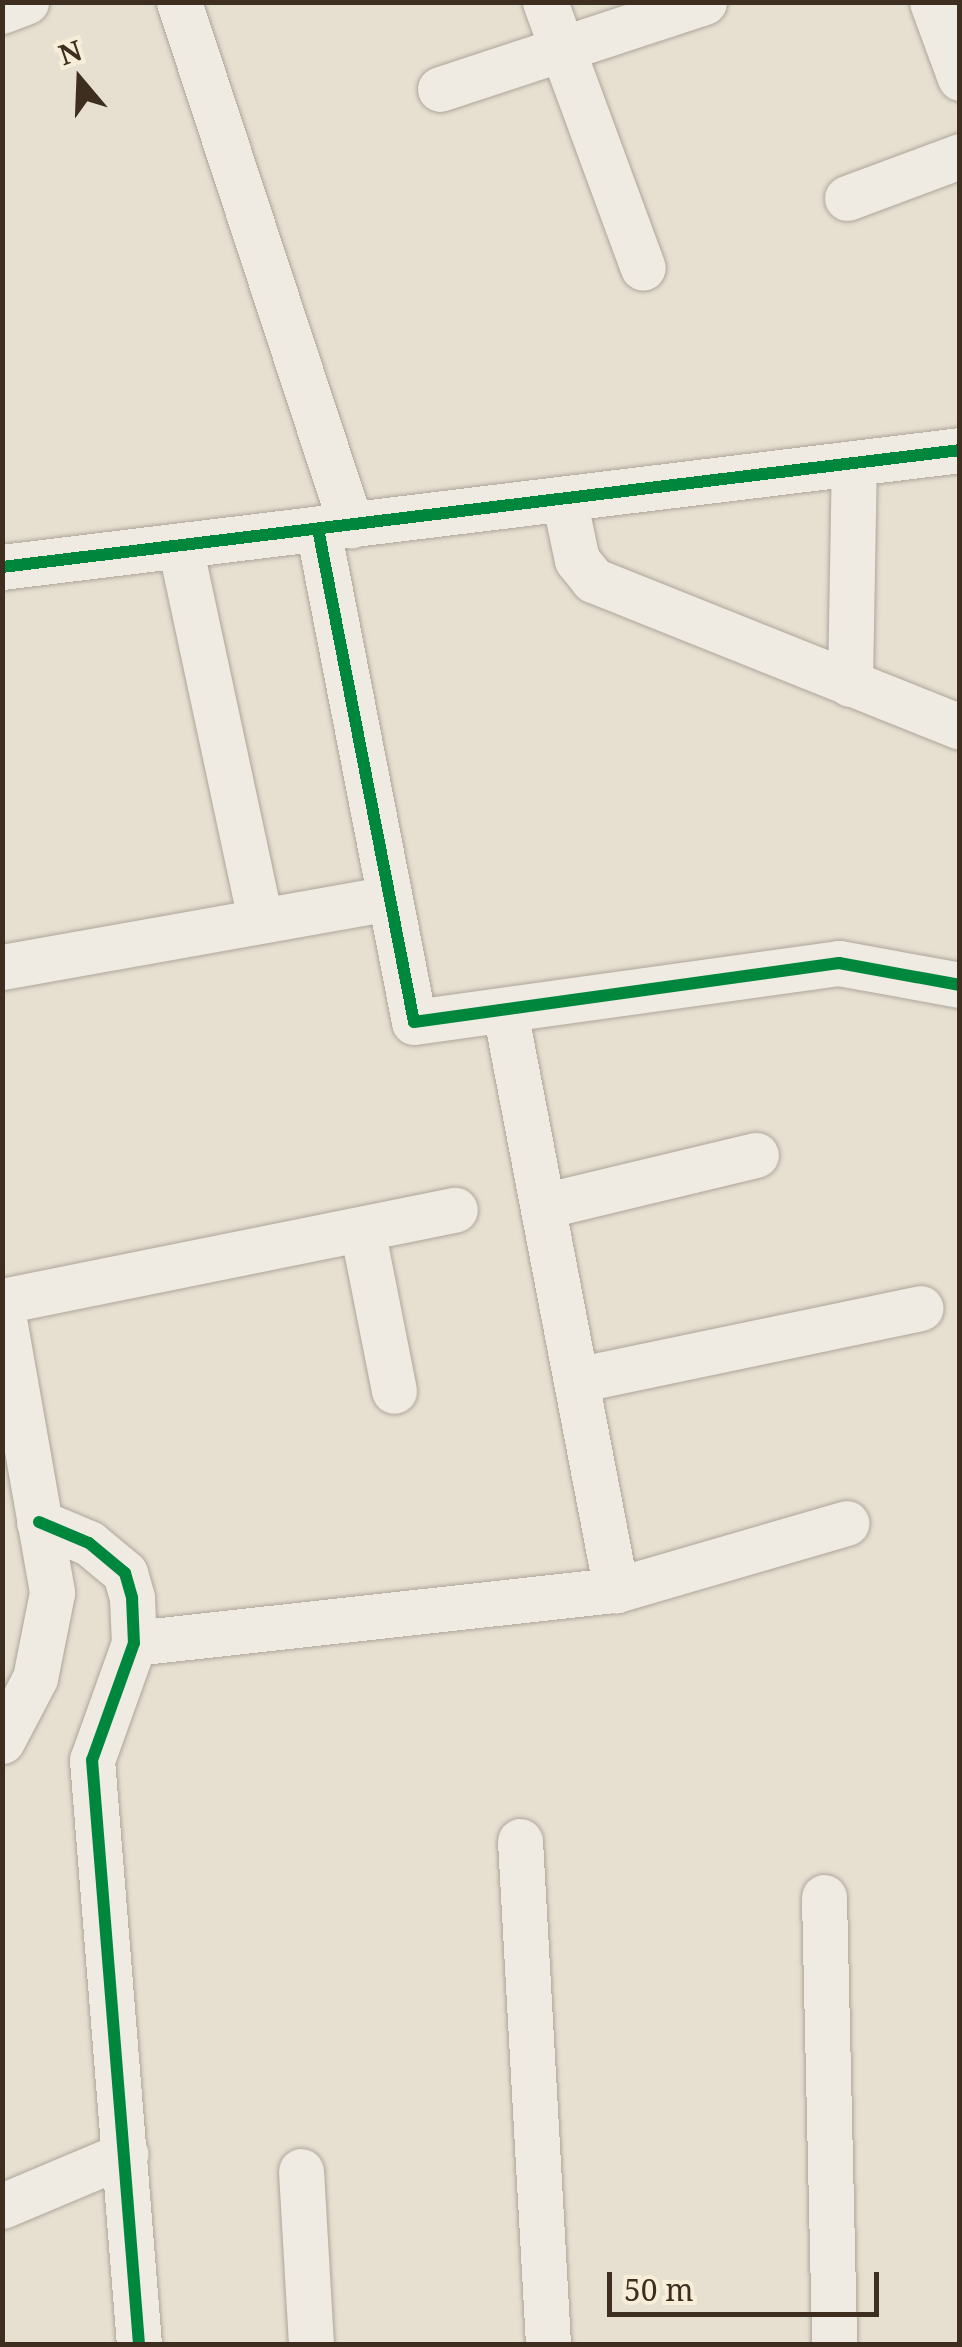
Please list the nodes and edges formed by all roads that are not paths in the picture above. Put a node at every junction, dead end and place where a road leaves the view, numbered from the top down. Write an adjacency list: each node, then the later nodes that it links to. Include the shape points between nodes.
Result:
1 (26, 2): 6 (street)
2 (180, 2): 16 (street)
3 (545, 2): 7 (street)
4 (704, 2): 7 (street)
5 (932, 2): 8 (street)
6 (2, 10)
7 (562, 48): 9 (street); 12 (street)
8 (960, 78)
9 (440, 89)
10 (960, 156): 11 (street)
11 (847, 198)
12 (644, 268)
13 (960, 450): 14 (street)
14 (854, 463): 15 (street); 19 (street)
15 (564, 498): 16 (street); 19 (street, via 577,560 593,580)
16 (334, 527): 17 (street); 21 (street)
17 (180, 546): 18 (street); 22 (street)
18 (2, 567)
19 (850, 684): 20 (street)
20 (960, 727)
21 (388, 898): 22 (street); 25 (street, via 414,1022)
22 (260, 920): 23 (street)
23 (2, 968)
24 (960, 985): 25 (street, via 839,963)
25 (506, 1012): 27 (street)
26 (756, 1155): 27 (street)
27 (543, 1206): 32 (street)
28 (455, 1210): 29 (street)
29 (362, 1229): 30 (street); 33 (street)
30 (2, 1304): 34 (street)
31 (921, 1308): 32 (street)
32 (576, 1380): 36 (street)
33 (394, 1391)
34 (39, 1522): 37 (street, via 89,1543 125,1573); 38 (street, via 52,1594 47,1636)
35 (846, 1523): 36 (street)
36 (616, 1590): 37 (street)
37 (134, 1643): 41 (street, via 92,1760)
38 (2, 1740)
39 (520, 1841): 46 (street)
40 (824, 1897): 47 (street)
41 (126, 2154): 43 (street); 44 (street)
42 (301, 2170): 45 (street)
43 (2, 2206)
44 (140, 2344)
45 (311, 2344)
46 (548, 2344)
47 (834, 2344)

